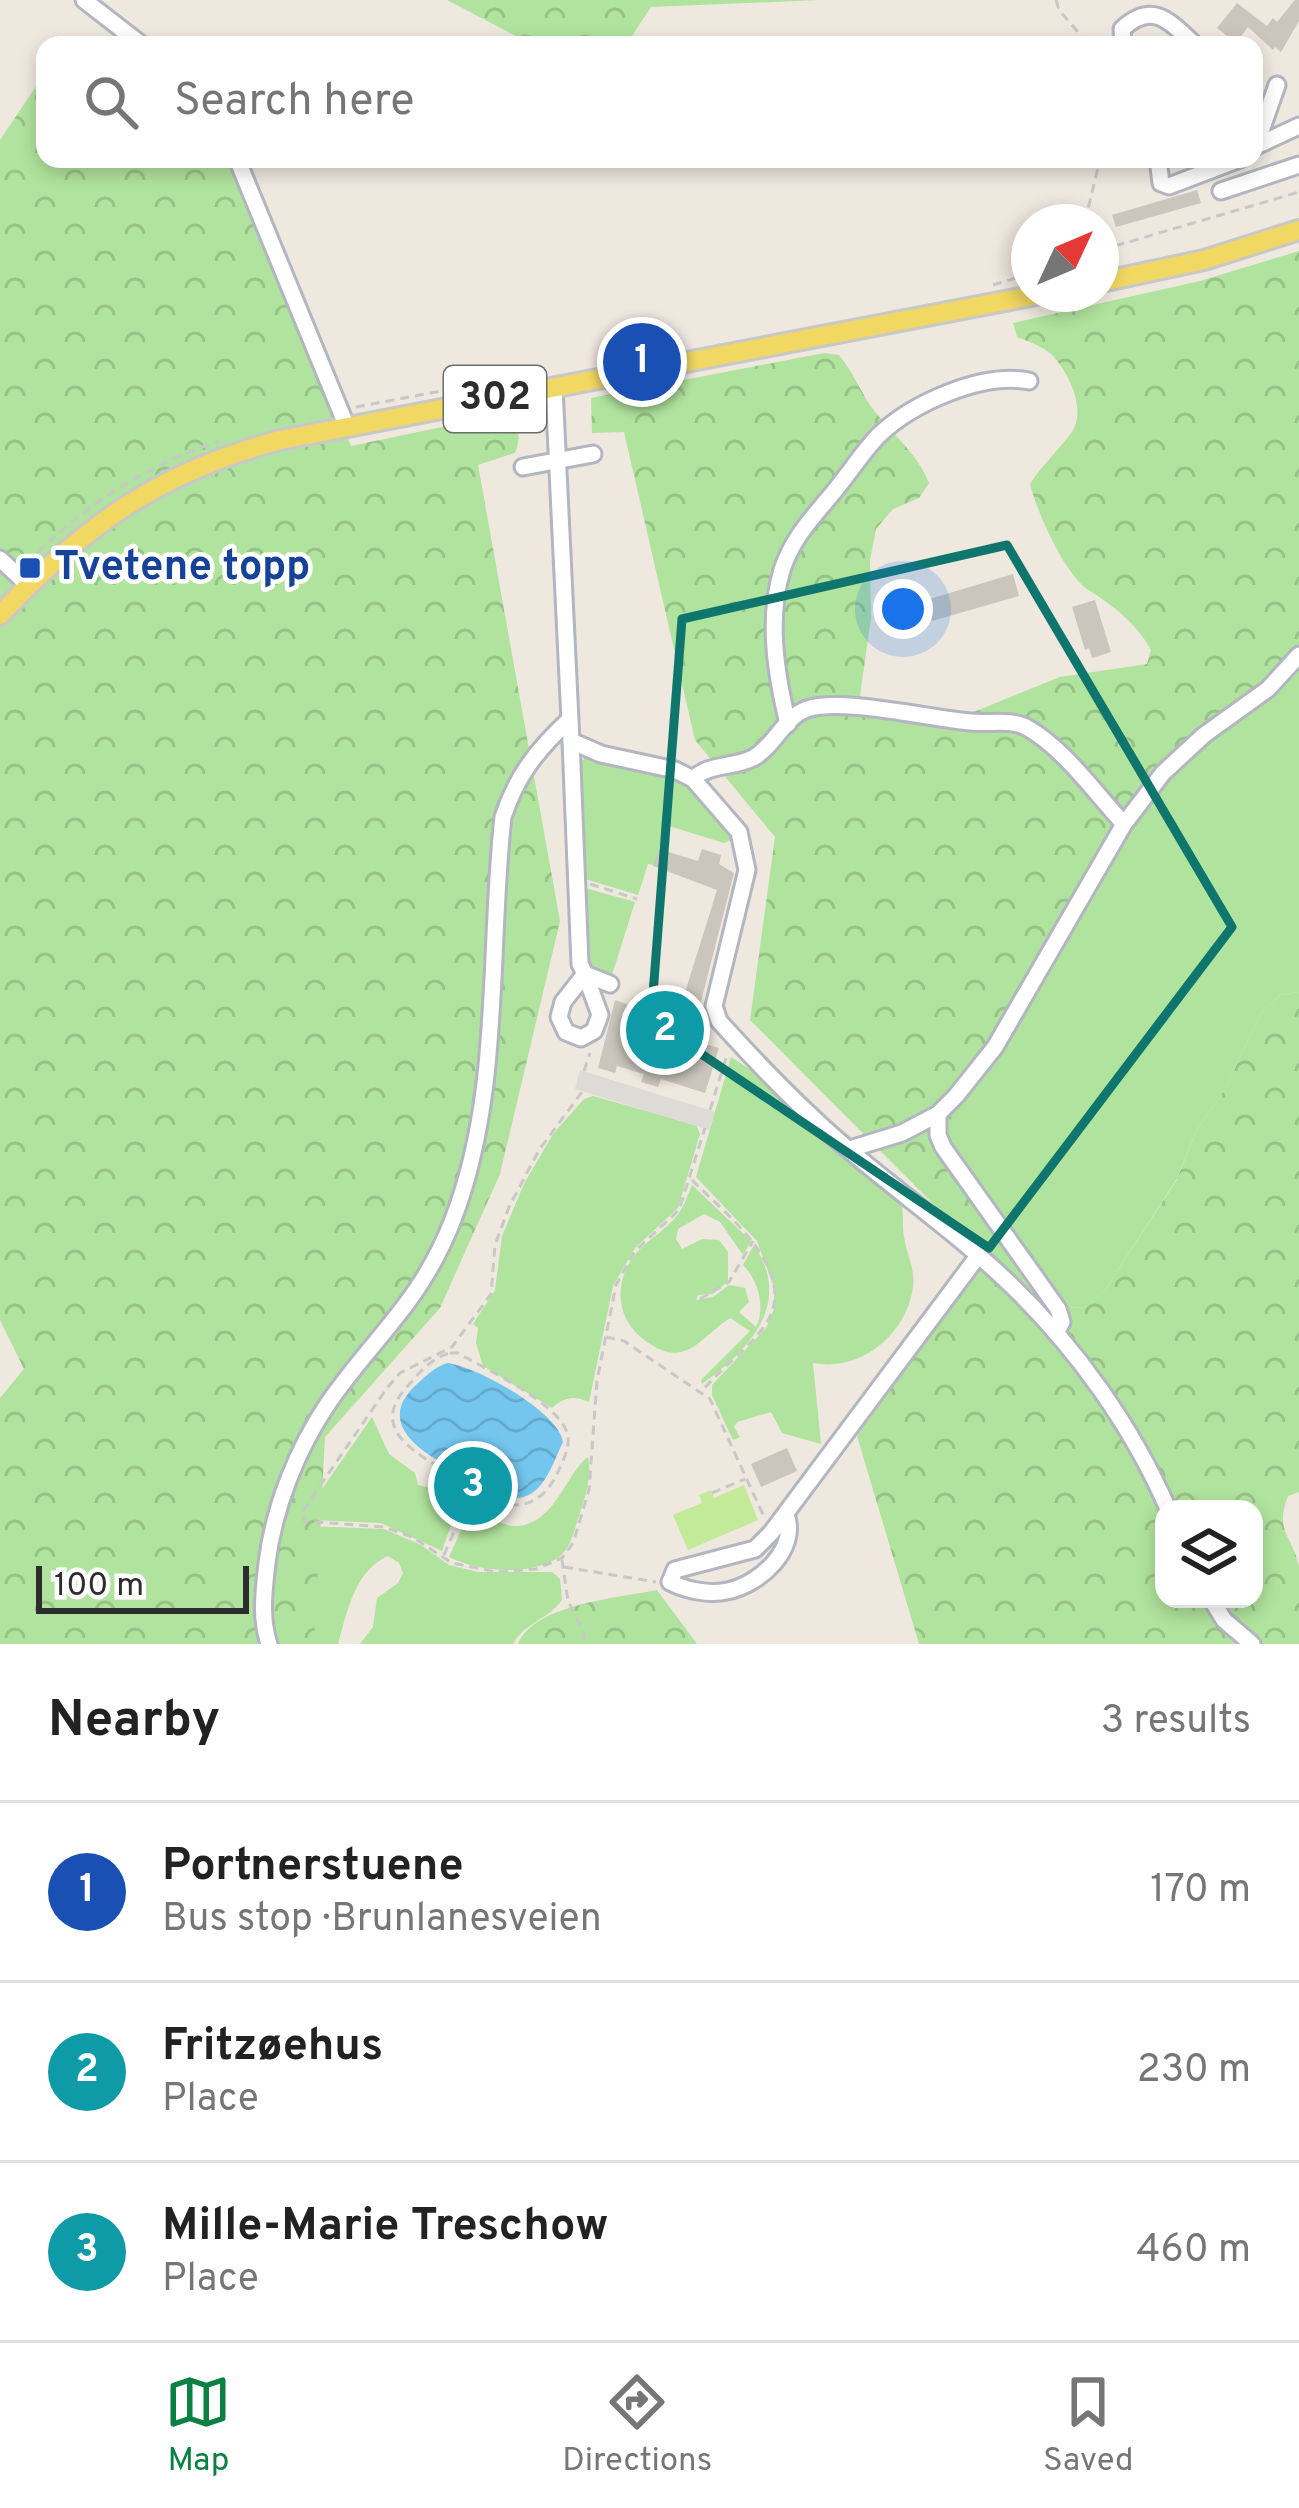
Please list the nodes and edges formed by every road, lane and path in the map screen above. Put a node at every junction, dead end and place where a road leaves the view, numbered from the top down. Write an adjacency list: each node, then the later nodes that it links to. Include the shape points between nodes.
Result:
1 (84, 0): 3 (street)
2 (1056, 0): 4 (path)
3 (130, 36)
4 (1081, 36)
5 (1122, 36): 6 (street, via 1149,14)
6 (1186, 36)
7 (1277, 85): 8 (street)
8 (1263, 124)
9 (1299, 126): 10 (street)
10 (1263, 142)
11 (1299, 165): 17 (street)
12 (241, 168): 27 (street)
13 (1098, 168): 20 (path)
14 (1159, 168): 15 (street, via 1169,186)
15 (1216, 168)
16 (1243, 168): 17 (street)
17 (1248, 181): 18 (street)
18 (1221, 190)
19 (1299, 192): 22 (path)
20 (1089, 204)
21 (1299, 230): 23 (main road)
22 (1119, 245)
23 (1119, 278)
24 (1011, 300): 26 (main road, 302)
25 (1029, 381): 36 (street, via 995,380 907,415 876,439 799,534 775,607)
26 (554, 388): 27 (main road, 302); 29 (street)
27 (347, 427): 32 (main road, 302, via 174,476 102,519)
28 (593, 454): 29 (street)
29 (559, 460): 30 (street); 35 (street)
30 (523, 466)
31 (0, 559): 32 (street)
32 (28, 585): 33 (main road, 302)
33 (0, 615)
34 (1299, 655): 39 (street, via 1162,772)
35 (569, 720): 37 (street); 71 (street, via 514,783 503,817 482,1121 453,1220 415,1296 329,1402 292,1472 272,1530 262,1600)
36 (788, 724): 38 (street, via 751,759); 39 (street, via 800,711 837,706 1022,724)
37 (571, 741): 38 (street); 40 (street)
38 (694, 779): 45 (street, via 746,852 714,1006)
39 (1124, 824): 49 (street, via 995,1047)
40 (577, 883): 41 (path); 42 (street)
41 (637, 899)
42 (585, 974): 43 (street); 44 (street, via 600,1015); 44 (street, via 559,1016 569,1034)
43 (610, 984)
44 (591, 1033): 46 (path)
45 (732, 1036): 48 (path); 51 (street)
46 (584, 1071)
47 (582, 1092): 58 (path, via 509,1207 495,1245 491,1294)
48 (710, 1110)
49 (938, 1114): 51 (street); 56 (street, via 943,1148 1063,1318)
50 (705, 1128): 52 (path)
51 (850, 1149): 54 (street)
52 (690, 1178): 53 (path); 57 (path, via 680,1210 624,1269)
53 (754, 1240): 55 (path, via 730,1282); 59 (path, via 771,1283 768,1320)
54 (978, 1256): 56 (street); 64 (street)
55 (700, 1298)
56 (1056, 1333): 63 (street, via 1133,1439)
57 (604, 1337): 59 (path, via 624,1341); 67 (path, via 589,1490)
58 (436, 1357): 61 (path, via 397,1399 396,1424 417,1456); 61 (path, via 458,1353 549,1408 568,1435 556,1474 537,1499 515,1505); 66 (path, via 387,1388 302,1517 384,1527)
59 (702, 1391): 60 (path)
60 (747, 1478): 62 (path); 65 (path)
61 (471, 1490): 66 (path)
62 (712, 1492)
63 (1164, 1500)
64 (786, 1515): 65 (street); 69 (street, via 785,1549 748,1582 723,1592)
65 (771, 1533): 69 (street, via 755,1549 675,1570)
66 (443, 1558): 67 (path, via 496,1572)
67 (562, 1558): 68 (path)
68 (564, 1567): 69 (path); 72 (path)
69 (670, 1582)
70 (1217, 1608): 73 (street)
71 (269, 1644)
72 (584, 1644)
73 (1252, 1644)

